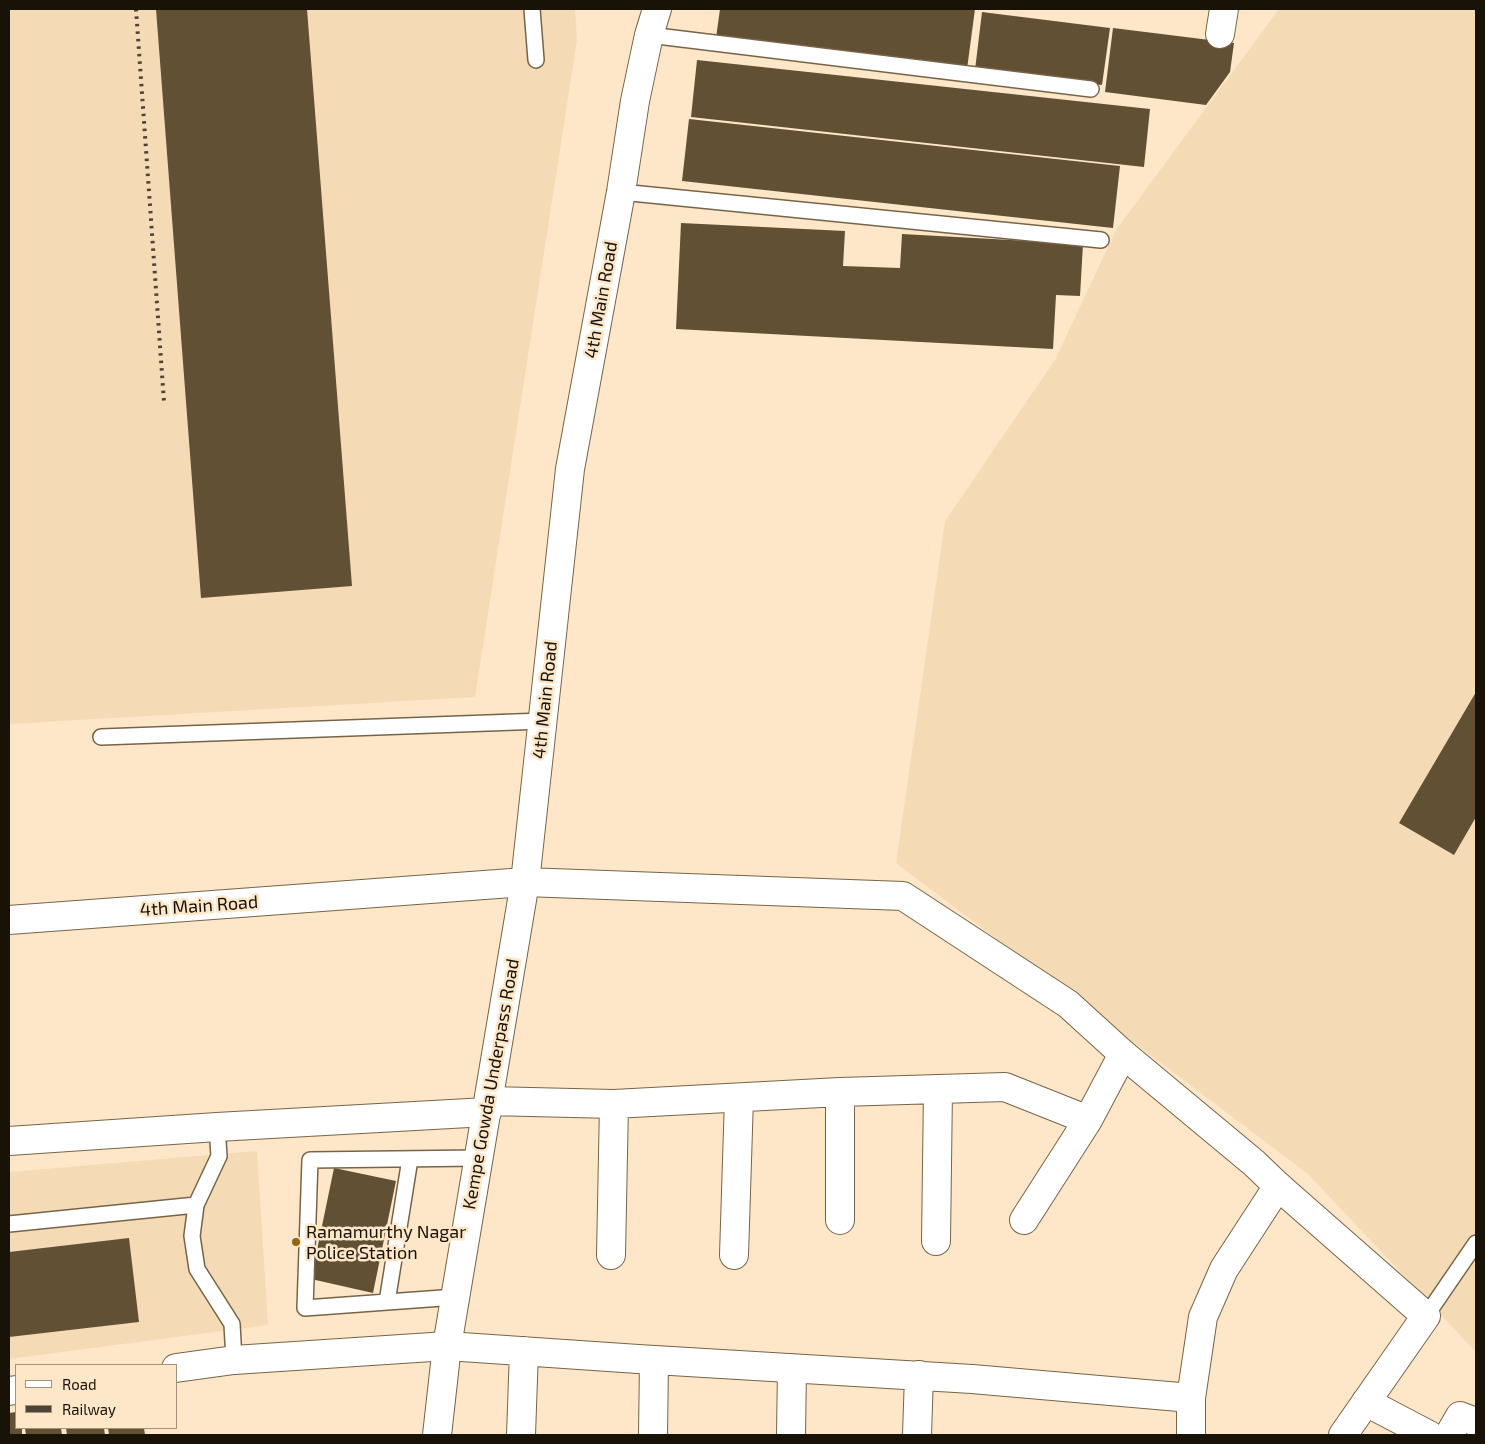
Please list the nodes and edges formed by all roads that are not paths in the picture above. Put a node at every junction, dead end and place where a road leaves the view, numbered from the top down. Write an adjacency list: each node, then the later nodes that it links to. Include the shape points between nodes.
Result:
1 (532, 9): 4 (lane)
2 (657, 9): 3 (street)
3 (647, 22): 5 (lane); 6 (street, 4th Main Road)
4 (536, 60)
5 (1091, 89)
6 (621, 192): 7 (lane); 8 (street, 4th Main Road, via 570,468)
7 (1101, 240)
8 (543, 721): 9 (lane); 10 (street, 4th Main Road)
9 (101, 738)
10 (525, 882): 11 (street, 4th Main Road); 12 (street, via 903,896 1068,1004); 17 (street, Kempe Gowda Underpass Road)
11 (9, 920)
12 (1123, 1054): 18 (street); 23 (street, via 1254,1162)
13 (938, 1089): 14 (street); 18 (street, via 1006,1087); 28 (street)
14 (840, 1092): 15 (street); 25 (street)
15 (740, 1098): 16 (street); 31 (street)
16 (614, 1104): 17 (street); 30 (street)
17 (488, 1107): 19 (street); 21 (street, Kempe Gowda Underpass Road)
18 (1088, 1120): 26 (street)
19 (217, 1127): 20 (street); 24 (lane, via 219,1156)
20 (9, 1141)
21 (479, 1158): 22 (lane); 32 (street, Kempe Gowda Underpass Road)
22 (410, 1159): 33 (lane); 33 (lane, via 310,1160 305,1308)
23 (1278, 1186): 34 (street); 42 (street, via 1224,1269 1203,1317)
24 (196, 1205): 27 (lane); 37 (lane, via 192,1236 198,1269 232,1324)
25 (840, 1220)
26 (1024, 1220)
27 (9, 1224)
28 (936, 1241)
29 (1476, 1243): 34 (lane)
30 (611, 1255)
31 (734, 1255)
32 (456, 1297): 33 (lane); 35 (street, Kempe Gowda Underpass Road)
33 (387, 1302)
34 (1426, 1316): 43 (street)
35 (447, 1346): 36 (street); 37 (street); 46 (street, Kempe Gowda Underpass Road)
36 (524, 1351): 38 (street); 47 (street)
37 (234, 1360): 39 (street)
38 (654, 1360): 40 (street); 48 (street)
39 (178, 1368)
40 (792, 1368): 41 (street); 49 (street)
41 (919, 1375): 42 (street); 50 (street)
42 (1191, 1398): 51 (street)
43 (1366, 1402): 45 (street); 52 (street)
44 (1476, 1422): 53 (street, via 1460,1416)
45 (1412, 1431)
46 (437, 1435)
47 (521, 1435)
48 (653, 1435)
49 (791, 1435)
50 (917, 1435)
51 (1191, 1435)
52 (1343, 1435)
53 (1449, 1435)

